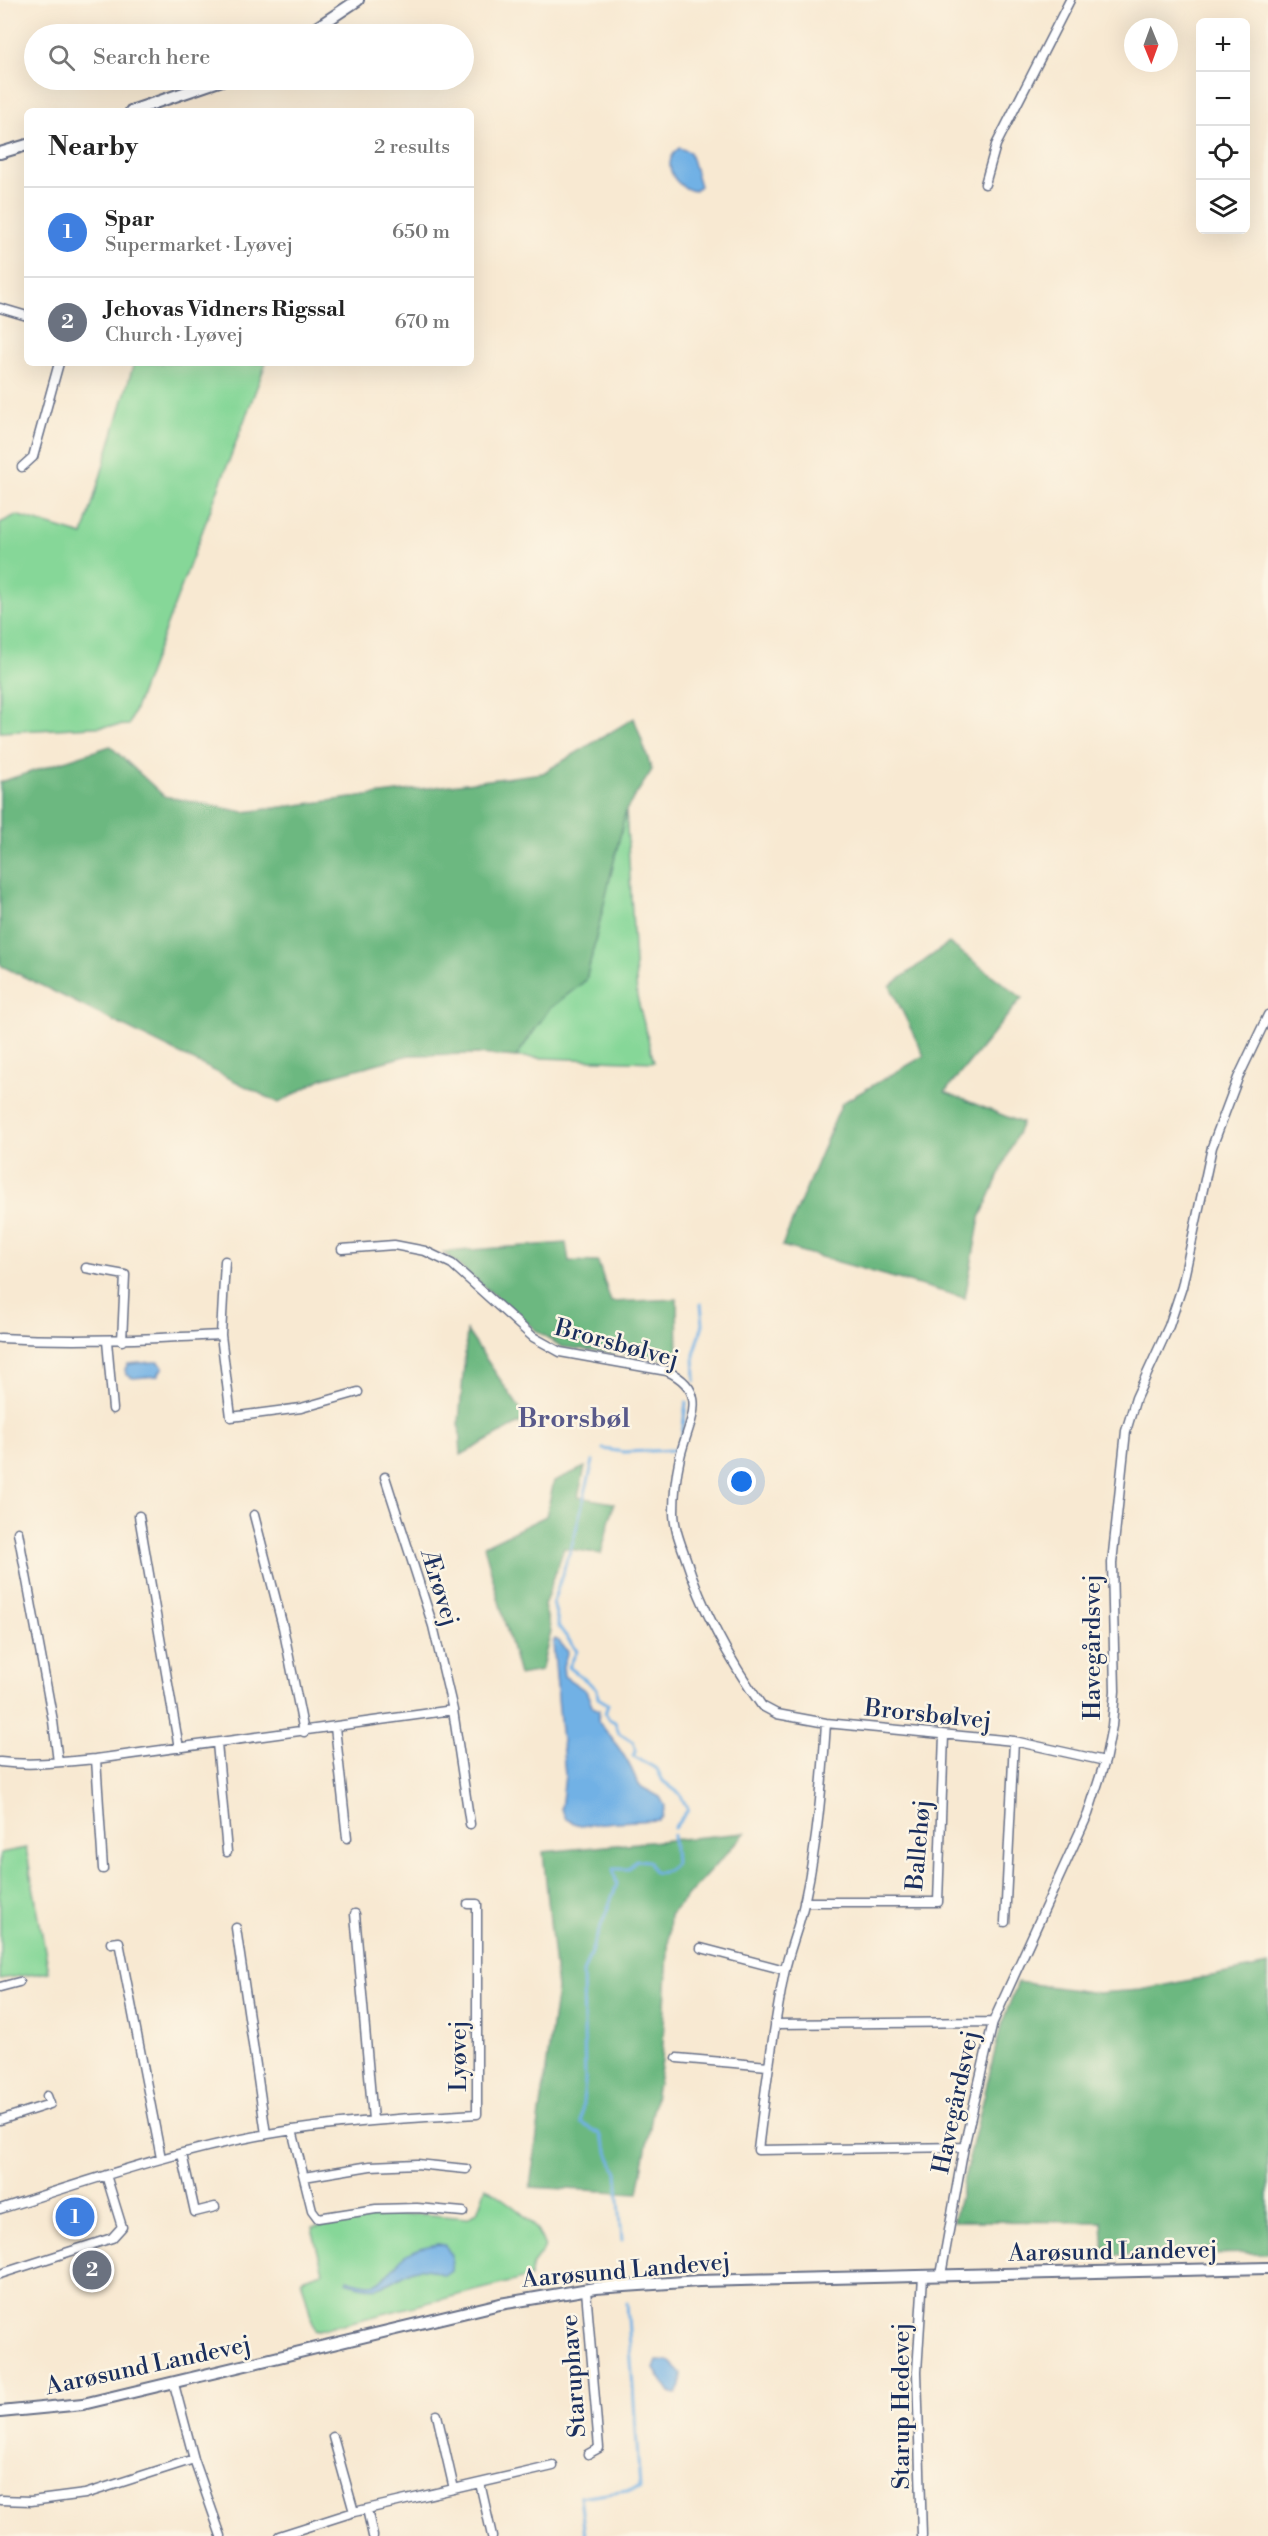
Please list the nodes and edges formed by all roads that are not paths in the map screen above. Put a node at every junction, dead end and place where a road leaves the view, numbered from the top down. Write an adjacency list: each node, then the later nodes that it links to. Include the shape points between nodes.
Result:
1 (358, 0): 3 (street)
2 (1070, 0): 8 (street, via 996,145)
3 (322, 24)
4 (193, 90): 5 (street)
5 (140, 108)
6 (24, 145): 7 (street)
7 (0, 153)
8 (986, 184)
9 (0, 308): 10 (street)
10 (24, 315)
11 (58, 366): 12 (street, via 33,457)
12 (22, 467)
13 (1268, 1015): 36 (street, Havegårdsvej, via 1238,1078 1212,1147 1182,1287 1126,1431 1112,1563 1115,1691)
14 (342, 1249): 28 (street, Brorsbølvej, via 394,1245 425,1251 452,1264 532,1337 560,1352 667,1371 681,1378 691,1389 695,1406 680,1456 674,1515 694,1585 710,1620 762,1706 777,1714)
15 (225, 1261): 17 (street)
16 (86, 1268): 20 (street, via 125,1275)
17 (221, 1335): 20 (street); 21 (street, via 231,1417 301,1408)
18 (0, 1338): 19 (street)
19 (107, 1341): 20 (street); 22 (street)
20 (122, 1341)
21 (358, 1392)
22 (113, 1409)
23 (385, 1477): 27 (street, Ærøvej, via 433,1626)
24 (254, 1515): 30 (street)
25 (139, 1516): 34 (street)
26 (18, 1532): 38 (street)
27 (453, 1710): 29 (street); 39 (street, Ærøvej)
28 (826, 1723): 31 (street, Brorsbølvej); 43 (street, via 821,1809)
29 (335, 1727): 30 (street); 40 (street)
30 (304, 1731): 33 (street)
31 (944, 1735): 32 (street, Brorsbølvej); 43 (street, Ballehøj, via 938,1902)
32 (1014, 1742): 36 (street, Brorsbølvej); 46 (street)
33 (217, 1743): 34 (street); 41 (street)
34 (179, 1748): 35 (street)
35 (96, 1758): 38 (street); 42 (street)
36 (1105, 1761): 53 (street, Havegårdsvej, via 1088,1814)
37 (0, 1762): 38 (street)
38 (58, 1762)
39 (470, 1824)
40 (347, 1838)
41 (227, 1852)
42 (104, 1869)
43 (804, 1902): 50 (street)
44 (468, 1904): 59 (street, Lyøvej, via 477,1904 477,2114)
45 (354, 1914): 59 (street)
46 (1005, 1922)
47 (236, 1928): 61 (street)
48 (111, 1943): 64 (street, via 119,1942)
49 (701, 1948): 50 (street)
50 (785, 1970): 54 (street)
51 (19, 1982): 52 (street)
52 (0, 1987)
53 (993, 2022): 54 (street); 62 (street, Havegårdsvej)
54 (775, 2024): 56 (street)
55 (677, 2058): 56 (street)
56 (768, 2066): 62 (street, via 758,2150)
57 (47, 2096): 58 (street, via 50,2104)
58 (0, 2120)
59 (374, 2120): 60 (street, Lyøvej)
60 (292, 2130): 61 (street, Lyøvej); 67 (street)
61 (266, 2134): 63 (street, Lyøvej)
62 (963, 2147): 73 (street, Havegårdsvej)
63 (182, 2154): 64 (street, Lyøvej); 68 (street, via 195,2212)
64 (160, 2158): 66 (street, Lyøvej)
65 (466, 2169): 67 (street, via 417,2164 370,2166)
66 (106, 2175): 69 (street, Lyøvej); 72 (street, via 122,2227 112,2238)
67 (304, 2177): 70 (street, via 312,2210 318,2218 376,2209)
68 (215, 2207)
69 (0, 2209)
70 (463, 2212)
71 (1268, 2268): 73 (street, Aarøsund Landevej)
72 (0, 2274)
73 (941, 2275): 74 (street, Aarøsund Landevej)
74 (923, 2276): 75 (street, Aarøsund Landevej, via 699,2281); 92 (street, Starup Hedevej, via 917,2372)
75 (586, 2290): 76 (street, Aarøsund Landevej, via 459,2313); 80 (street, Staruphave, via 598,2448)
76 (174, 2384): 77 (street, Aarøsund Landevej, via 83,2404); 81 (street)
77 (0, 2412)
78 (437, 2415): 84 (street)
79 (333, 2437): 87 (street)
80 (588, 2454)
81 (194, 2459): 85 (street, via 85,2494 31,2501); 88 (street)
82 (553, 2466): 83 (street)
83 (480, 2483): 84 (street); 91 (street)
84 (454, 2489): 86 (street)
85 (0, 2500)
86 (367, 2509): 87 (street); 90 (street)
87 (354, 2512): 89 (street)
88 (221, 2536)
89 (279, 2536)
90 (373, 2536)
91 (492, 2536)
92 (922, 2536)

